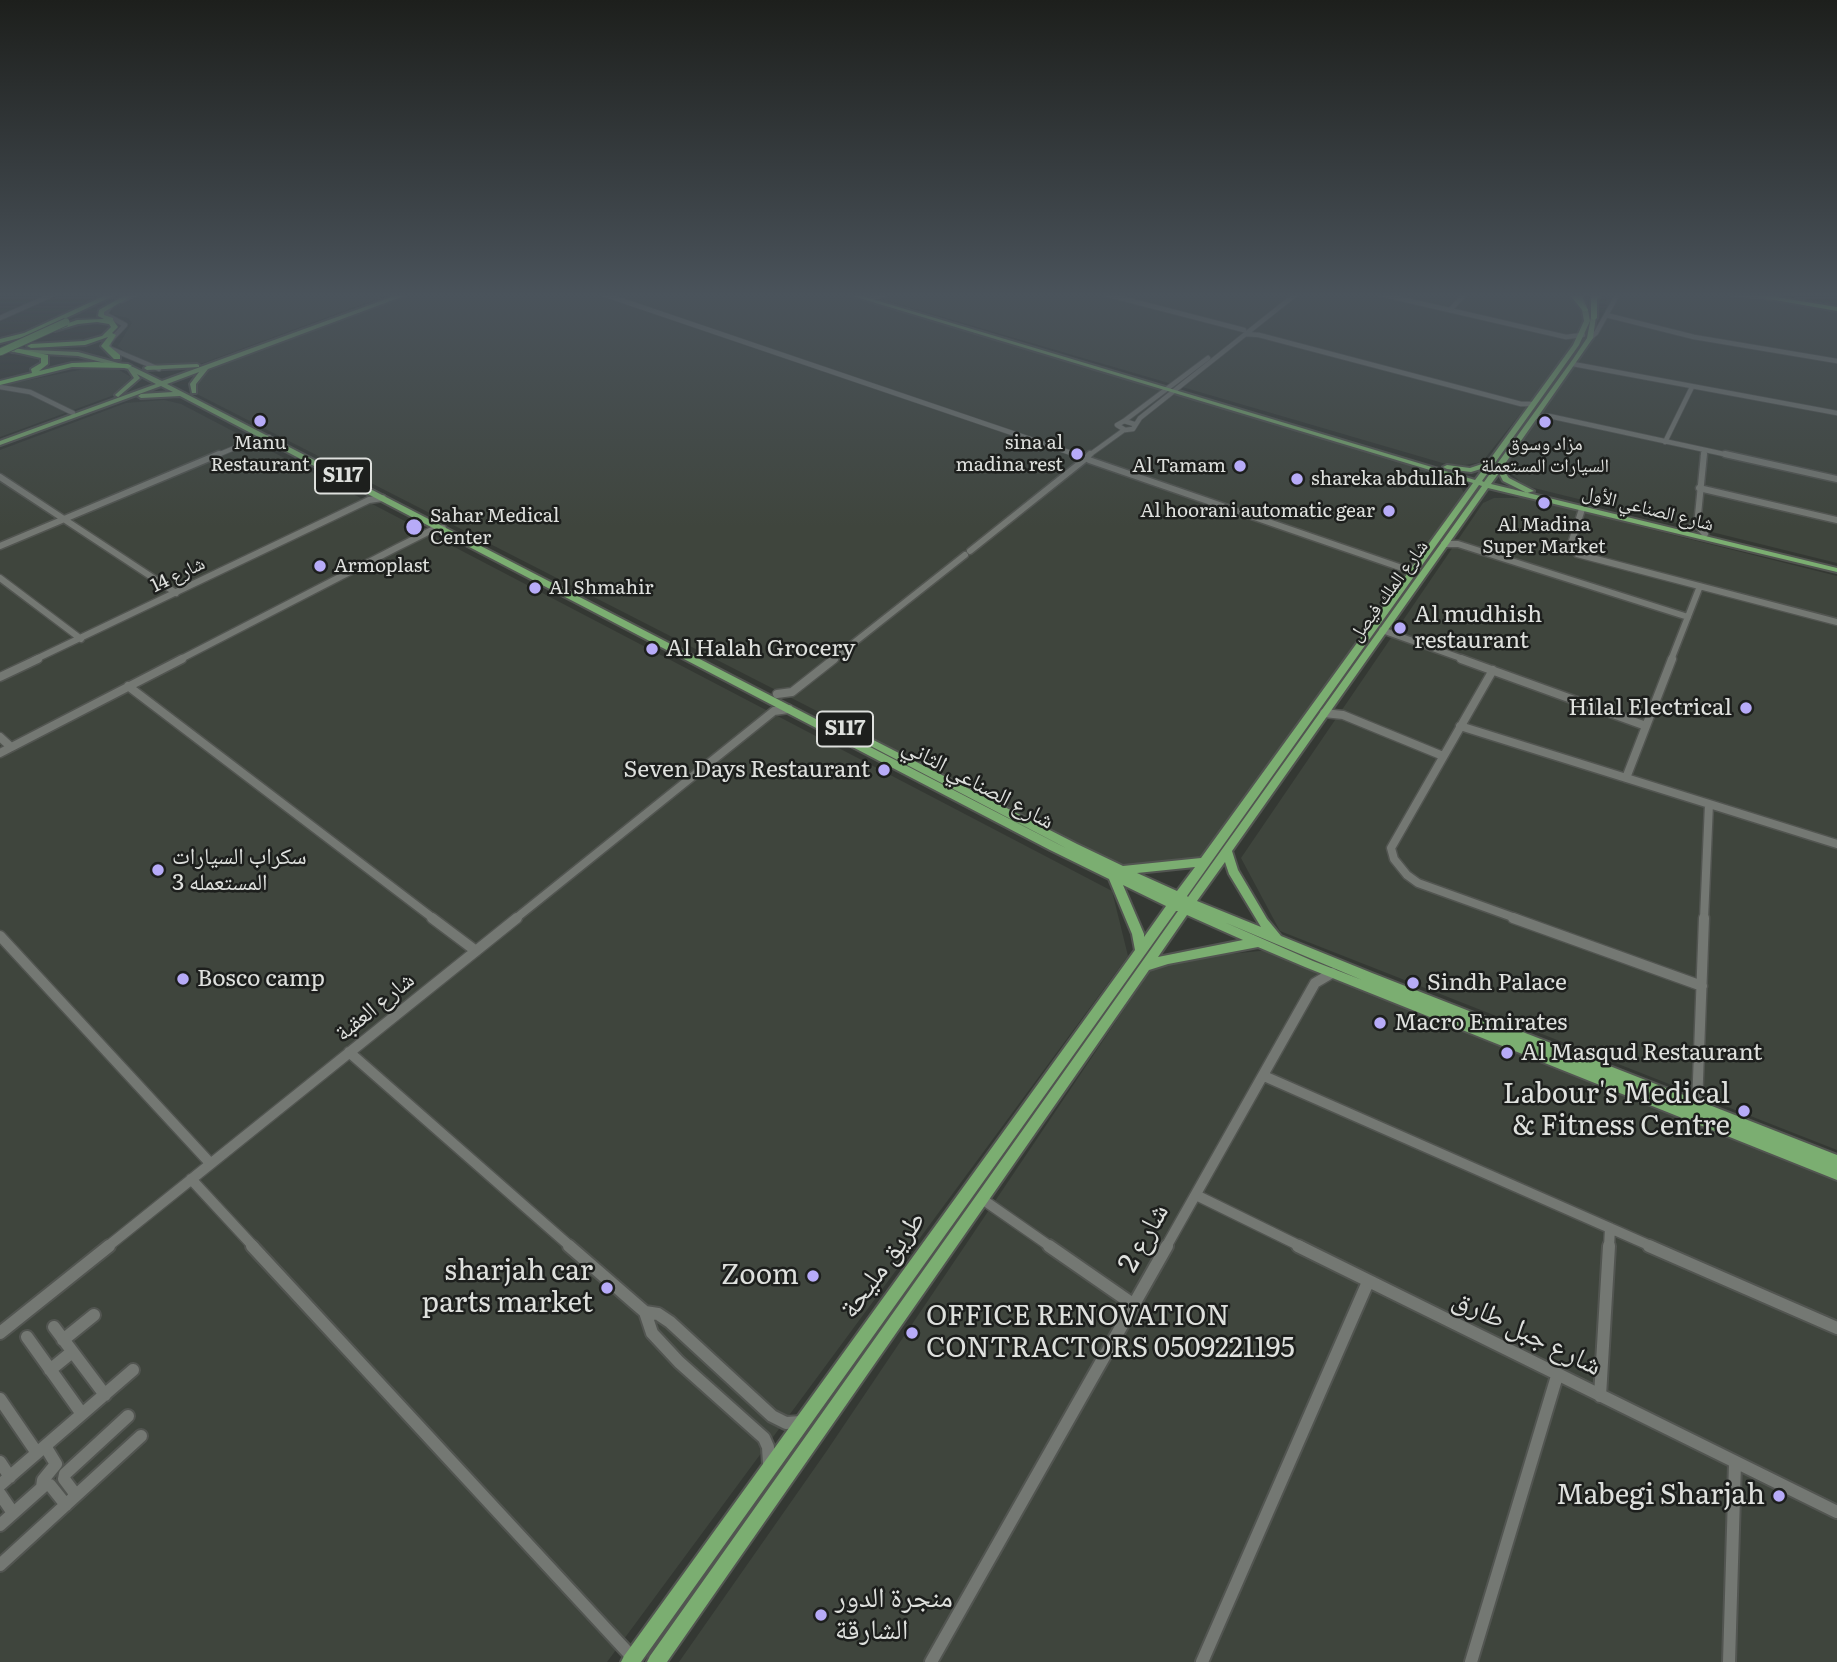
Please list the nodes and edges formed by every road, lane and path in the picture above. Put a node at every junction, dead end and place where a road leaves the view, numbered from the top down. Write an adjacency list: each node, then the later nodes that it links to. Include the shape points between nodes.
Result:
1 (30, 372): 17 (highway)
2 (47, 372): 17 (highway)
3 (133, 372): 24 (main road, via 135,380)
4 (141, 372): 16 (main road, شارع الصناعي الثاني / S117)
5 (151, 372): 16 (main road, شارع الصناعي الثاني / S117)
6 (190, 372): 16 (main road)
7 (202, 372): 21 (main road, via 193,384)
8 (831, 372): 40 (street)
9 (1113, 372): 18 (main road, شارع الصناعي الأول)
10 (1117, 372): 18 (main road, شارع الصناعي الأول)
11 (1197, 372): 20 (street)
12 (1398, 372): 27 (street)
13 (1557, 372): 22 (main road, شارع الملك فيصل)
14 (1567, 372): 26 (main road, شارع الملك فيصل)
15 (1619, 372): 19 (street)
16 (165, 381): 21 (main road, شارع الصناعي الثاني / S117); 23 (main road, شارع الصناعي الثاني / S117); 24 (main road); 25 (main road)
17 (0, 384): 30 (street, via 30,392)
18 (1159, 385): 20 (main road); 20 (main road, شارع الصناعي الأول)
19 (1692, 387): 31 (street); 38 (street)
20 (1176, 390): 33 (street); 34 (street); 42 (main road, شارع الصناعي الأول)
21 (194, 392): 81 (main road, شارع الصناعي الثاني / S117)
22 (1541, 393): 26 (main road); 28 (main road, شارع الملك فيصل)
23 (183, 394): 25 (main road); 36 (main road, شارع الصناعي الثاني / S117)
24 (110, 399): 30 (main road)
25 (121, 399): 37 (main road)
26 (1545, 402): 32 (main road, شارع الملك فيصل)
27 (1521, 404): 28 (street); 29 (street)
28 (1533, 404): 29 (main road, شارع الملك فيصل)
29 (1528, 410): 41 (main road, شارع الملك فيصل)
30 (73, 413): 37 (main road)
31 (1837, 413)
32 (1537, 414): 38 (street); 43 (main road, شارع الملك فيصل)
33 (1124, 421): 34 (street); 35 (street, via 1118,423)
34 (1134, 424): 35 (street, via 1128,430)
35 (1117, 430): 40 (street)
36 (262, 436): 52 (main road, شارع الصناعي الثاني / S117); 56 (street)
37 (0, 441)
38 (1665, 442): 39 (street)
39 (1704, 450): 45 (street); 48 (street)
40 (1086, 458): 67 (street); 80 (street)
41 (1490, 462): 42 (main road, via 1471,470); 46 (main road, شارع الملك فيصل)
42 (1439, 468): 46 (main road, شارع الصناعي الأول); 51 (main road, via 1459,481)
43 (1499, 468): 47 (main road, شارع الملك فيصل); 49 (main road, via 1506,479)
44 (0, 477): 56 (street)
45 (1837, 479)
46 (1477, 480): 47 (main road, شارع الصناعي الأول); 51 (main road, شارع الملك فيصل)
47 (1488, 483): 49 (main road, شارع الصناعي الأول); 50 (main road, شارع الصناعي الأول); 53 (main road); 54 (main road, شارع الملك فيصل)
48 (1699, 488): 57 (street); 59 (street)
49 (1530, 491): 53 (main road, شارع الصناعي الأول)
50 (1516, 493): 54 (main road, via 1496,492); 55 (main road, شارع الصناعي الأول)
51 (1467, 494): 66 (main road, شارع الملك فيصل)
52 (371, 496): 58 (main road, شارع الصناعي الثاني / S117); 72 (street, شارع 14)
53 (1550, 496): 61 (main road, شارع الصناعي الأول)
54 (1475, 500): 64 (main road, شارع الملك فيصل)
55 (1582, 509): 68 (main road, شارع الصناعي الأول); 71 (street, via 1570,547 1577,554)
56 (63, 519): 65 (street); 72 (street)
57 (1837, 520)
58 (435, 524): 60 (main road, شارع الصناعي الثاني / S117); 62 (street)
59 (1697, 525): 61 (street); 63 (street)
60 (444, 528): 62 (street); 81 (main road, شارع الصناعي الثاني / S117)
61 (1686, 529): 63 (main road, شارع الصناعي الأول)
62 (429, 531): 79 (street)
63 (1705, 534): 68 (main road, شارع الصناعي الأول)
64 (1447, 540): 73 (street); 75 (main road, شارع الملك فيصل)
65 (0, 546)
66 (1418, 567): 67 (street); 69 (main road, شارع الملك فيصل)
67 (1402, 568): 69 (street)
68 (1837, 568)
69 (1411, 577): 95 (main road, شارع الملك فيصل)
70 (0, 578): 76 (street)
71 (1700, 586): 73 (street); 74 (street)
72 (176, 593): 76 (street, شارع 14)
73 (1688, 617): 86 (street)
74 (1837, 622)
75 (1382, 629): 77 (street); 82 (main road, شارع الملك فيصل)
76 (80, 639): 78 (street, شارع 14)
77 (1493, 670): 85 (street); 86 (street)
78 (0, 677)
79 (128, 687): 88 (street); 102 (street)
80 (791, 700): 81 (main road, شارع الصناعي الثاني / S117); 81 (street); 96 (main road, شارع الصناعي الثاني / S117)
81 (775, 702): 102 (street, شارع العقبة)
82 (1331, 704): 83 (main road, شارع الملك فيصل); 84 (street)
83 (1324, 713): 84 (street); 94 (main road, شارع الملك فيصل)
84 (1343, 715): 90 (street)
85 (1460, 726): 90 (street); 91 (street)
86 (1646, 726): 91 (street)
87 (0, 737): 88 (street)
88 (11, 747): 89 (street)
89 (0, 753)
90 (1443, 756): 107 (street, via 1391,844 1395,859 1410,878)
91 (1626, 778): 92 (street)
92 (1709, 804): 93 (street); 107 (street)
93 (1837, 844)
94 (1227, 852): 98 (main road, شارع الملك فيصل); 100 (main road, via 1259,917)
95 (1204, 862): 96 (main road); 97 (main road, شارع الملك فيصل)
96 (1117, 873): 97 (main road, شارع الصناعي الثاني / S117); 103 (main road)
97 (1176, 901): 98 (main road, شارع الصناعي الثاني / S117); 103 (main road, طريق مليحة)
98 (1188, 907): 100 (main road, شارع الصناعي الثاني / S117); 101 (main road, شارع الصناعي الثاني / S117); 103 (main road, طريق مليحة)
99 (0, 936): 112 (street)
100 (1281, 941): 110 (main road, شارع الصناعي الثاني / S117)
101 (1259, 942): 103 (main road, via 1168,959); 104 (main road, شارع الصناعي الثاني / S117)
102 (475, 950): 108 (street, شارع العقبة)
103 (1143, 959): 116 (main road, طريق مليحة); 136 (main road, طريق مليحة)
104 (1309, 964): 105 (main road, شارع الصناعي الثاني / S117); 106 (street)
105 (1332, 973): 106 (street); 113 (main road, شارع الصناعي الثاني / S117)
106 (1315, 983): 109 (street, شارع 2)
107 (1702, 986): 110 (street)
108 (349, 1052): 112 (street, شارع العقبة); 120 (street)
109 (1264, 1076): 115 (street, شارع 2); 117 (street)
110 (1697, 1106): 111 (main road, شارع الصناعي الثاني / S117)
111 (1837, 1161)
112 (210, 1163): 114 (street, شارع العقبة)
113 (1837, 1173)
114 (191, 1179): 124 (street, شارع العقبة); 151 (street)
115 (1196, 1195): 118 (street, شارع جبل طارق); 119 (street, شارع 2)
116 (982, 1199): 119 (street); 152 (main road, طريق مليحة)
117 (1610, 1228): 123 (street); 132 (street)
118 (1368, 1282): 130 (street, شارع جبل طارق); 154 (street)
119 (1134, 1305): 153 (street, شارع 2)
120 (645, 1312): 136 (street, via 670,1322 772,1416 786,1423); 141 (street, via 652,1333 679,1363 764,1438)
121 (94, 1315): 126 (street)
122 (54, 1327): 126 (street)
123 (1837, 1328)
124 (0, 1333)
125 (27, 1338): 128 (street)
126 (63, 1340): 127 (street)
127 (72, 1352): 128 (street); 131 (street)
128 (50, 1370): 134 (street)
129 (133, 1370): 131 (street)
130 (1557, 1376): 132 (street, شارع جبل طارق); 155 (street)
131 (105, 1395): 134 (street)
132 (1600, 1396): 140 (street, شارع جبل طارق)
133 (2, 1406): 138 (street)
134 (82, 1414): 138 (street)
135 (128, 1416): 145 (street, via 65,1474)
136 (803, 1422): 141 (main road, طريق مليحة)
137 (141, 1436): 145 (street)
138 (41, 1450): 142 (street); 143 (street, via 56,1464)
139 (0, 1462): 142 (street)
140 (1735, 1462): 148 (street, شارع جبل طارق); 156 (street)
141 (769, 1468): 151 (main road, طريق مليحة)
142 (5, 1481)
143 (42, 1487): 146 (street, via 50,1485); 147 (street)
144 (0, 1494): 147 (street)
145 (76, 1495): 146 (street)
146 (66, 1505): 150 (street)
147 (13, 1513): 149 (street)
148 (1837, 1513)
149 (0, 1525)
150 (0, 1564)
151 (632, 1660)
152 (656, 1662)
153 (931, 1662)
154 (1202, 1662)
155 (1471, 1662)
156 (1729, 1662)

